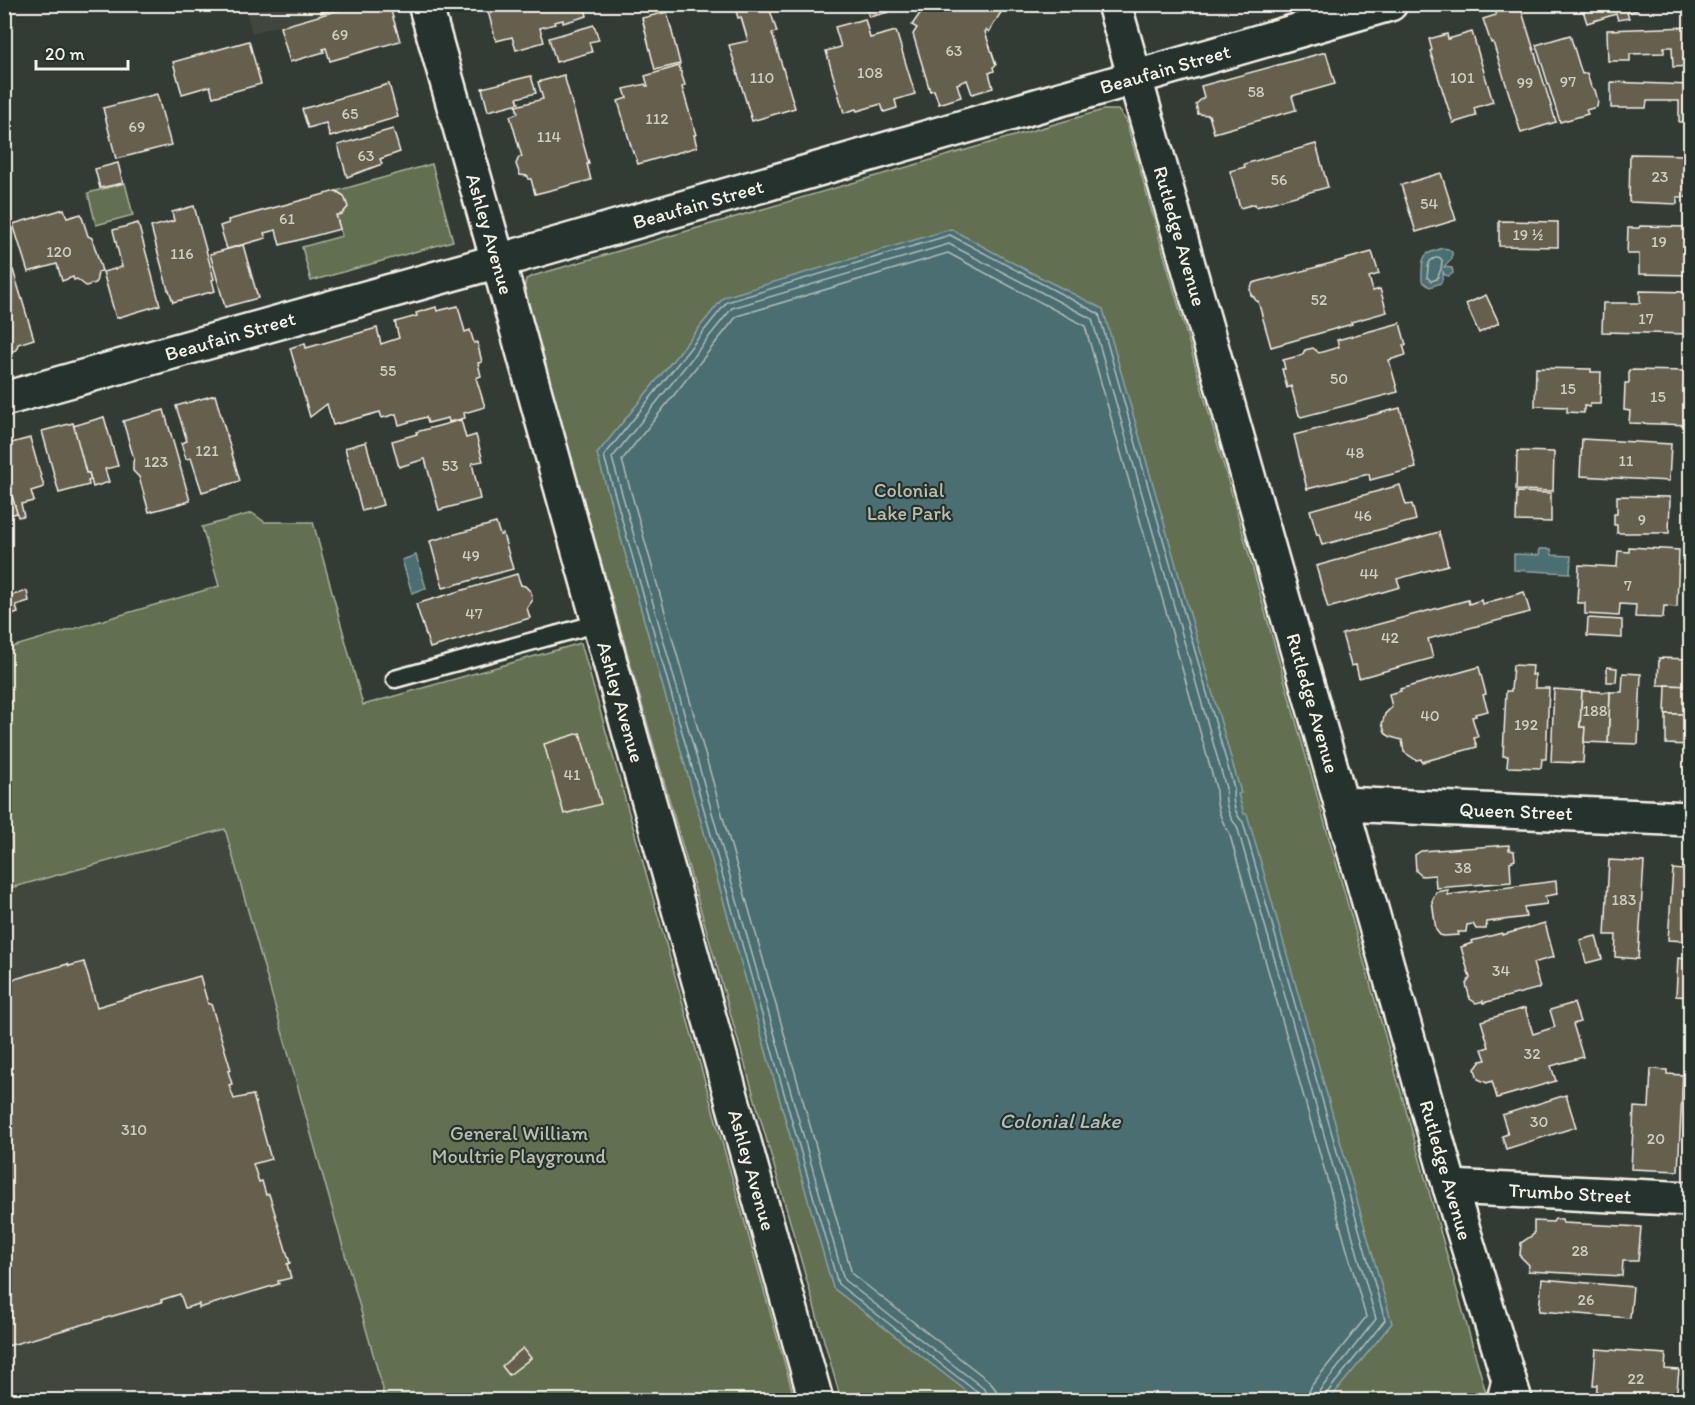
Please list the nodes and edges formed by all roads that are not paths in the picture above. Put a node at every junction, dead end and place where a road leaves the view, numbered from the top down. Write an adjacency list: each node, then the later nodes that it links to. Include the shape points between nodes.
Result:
1 (424, 4): 5 (street, Ashley Avenue)
2 (1114, 4): 4 (street, Rutledge Avenue)
3 (1390, 4): 4 (street, Beaufain Street)
4 (1135, 78): 5 (street, Beaufain Street); 9 (street, Rutledge Avenue)
5 (498, 261): 6 (street, Beaufain Street); 7 (street, Ashley Avenue)
6 (4, 399)
7 (599, 623): 8 (lane); 14 (street, Ashley Avenue)
8 (395, 679)
9 (1341, 804): 10 (street, Queen Street); 11 (street, Rutledge Avenue)
10 (1690, 819)
11 (1450, 1187): 12 (street, Trumbo Street); 13 (street, Rutledge Avenue)
12 (1690, 1199)
13 (1509, 1394)
14 (816, 1401)

